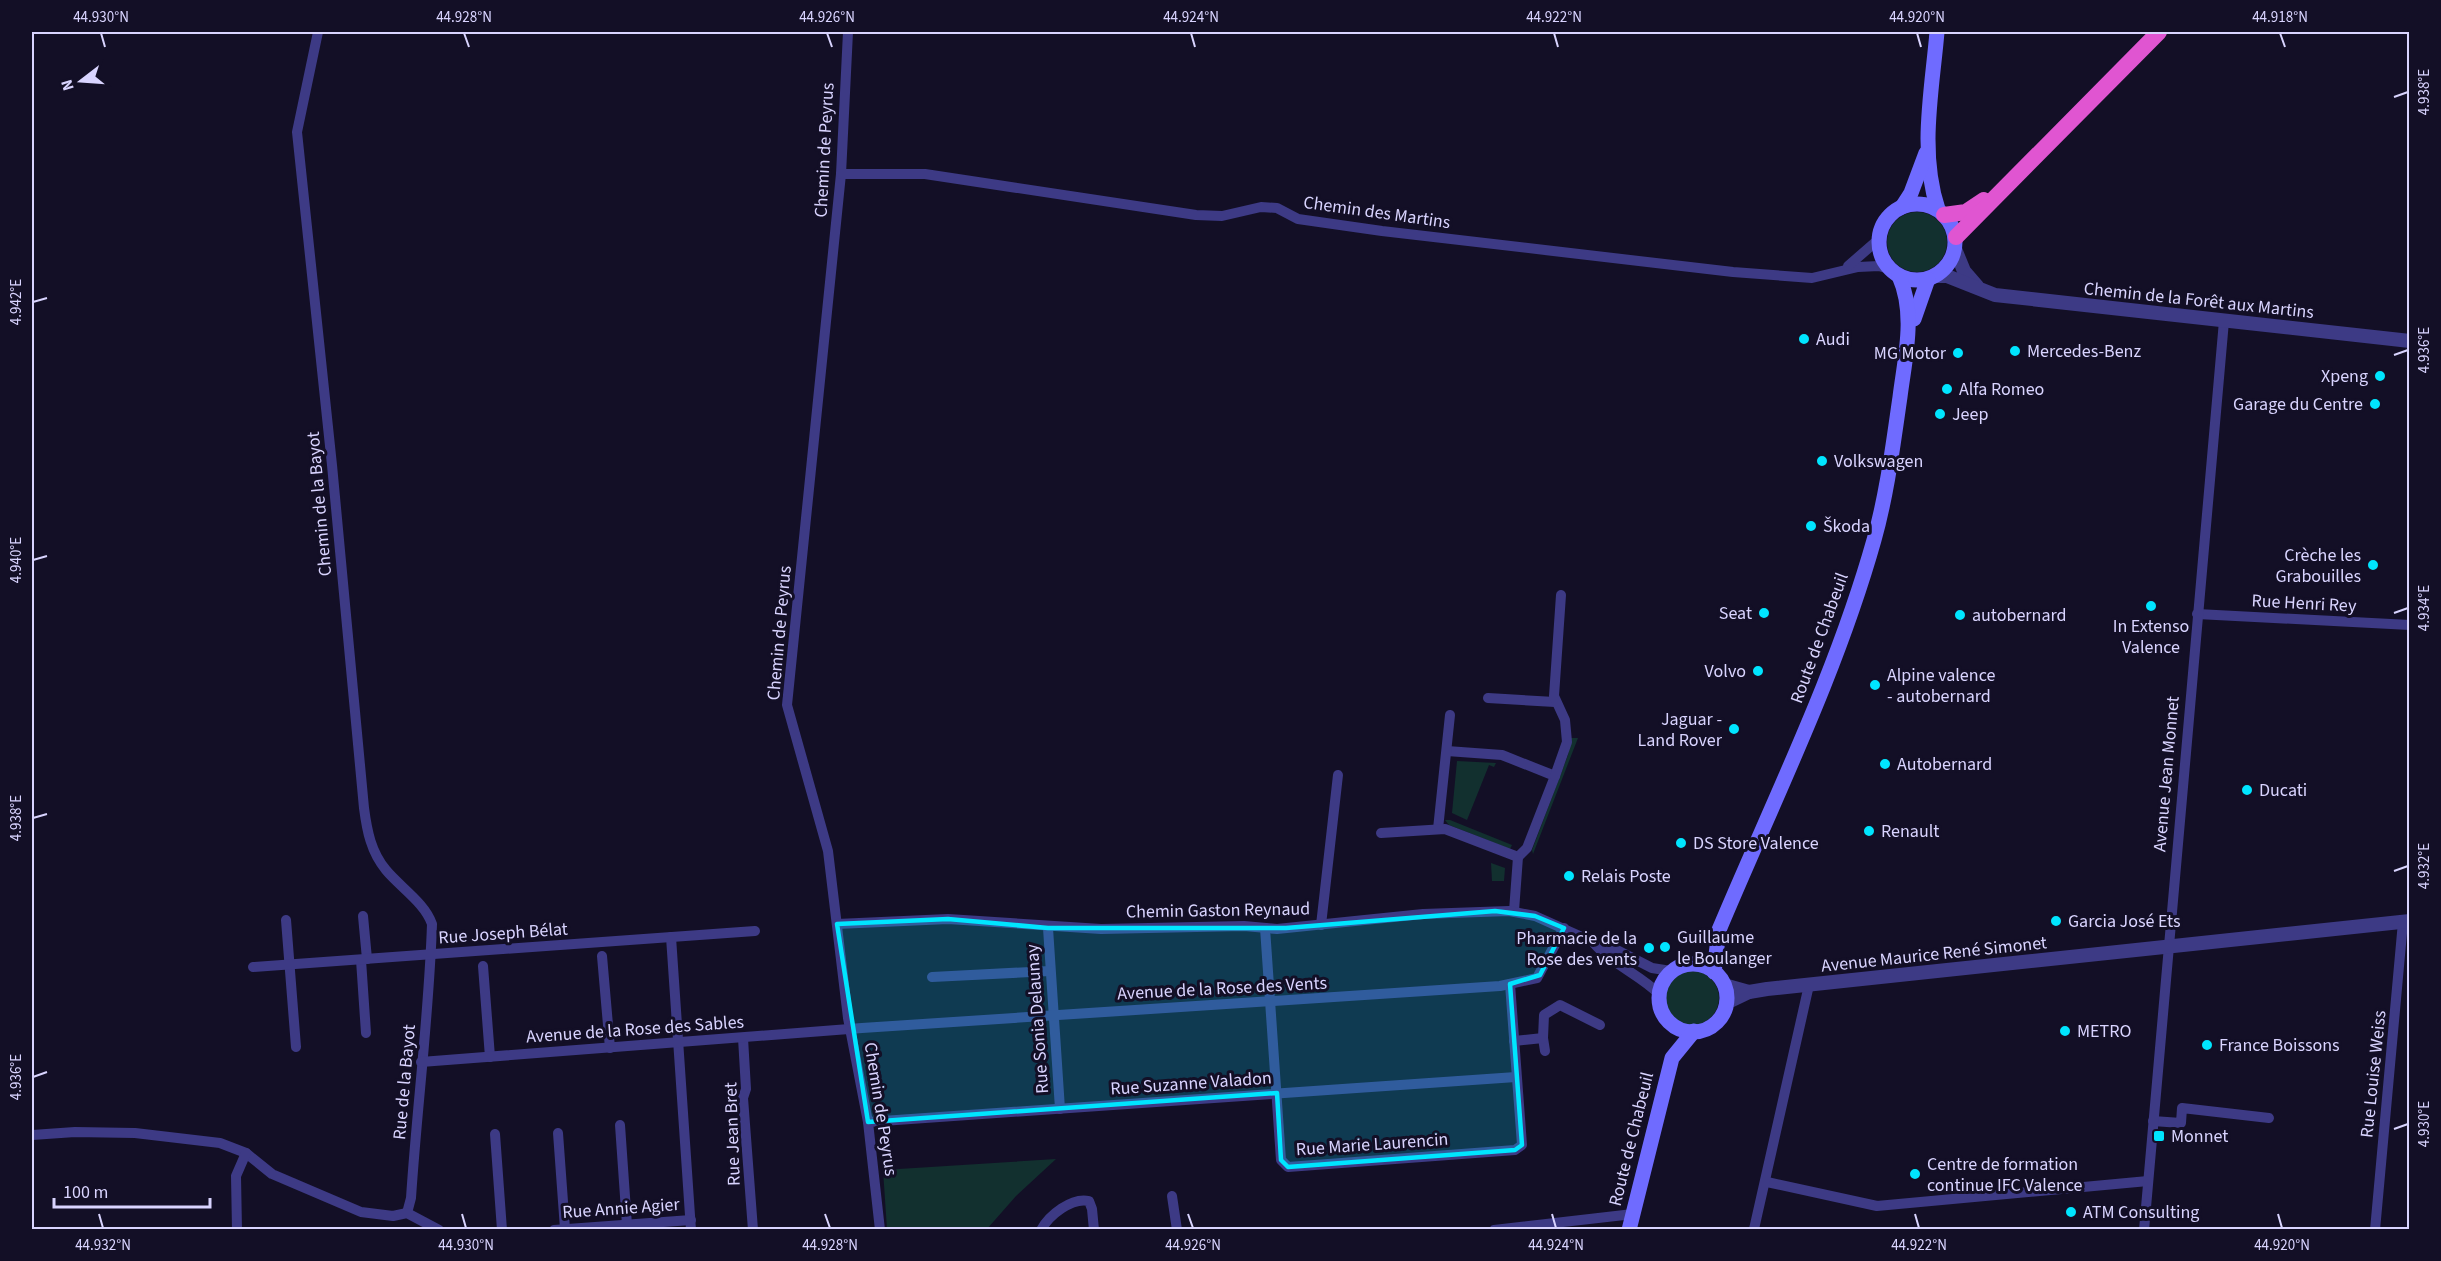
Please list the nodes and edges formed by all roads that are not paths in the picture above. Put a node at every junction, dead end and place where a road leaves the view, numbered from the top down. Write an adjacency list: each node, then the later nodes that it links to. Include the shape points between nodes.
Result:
1 (318, 32): 45 (street, Chemin de la Bayot, via 297,132 364,808 374,851 384,868 429,917)
2 (848, 32): 7 (street, Chemin de Peyrus)
3 (1937, 32): 6 (main road)
4 (2148, 32): 9 (highway, via 1984,200 1966,212)
5 (2159, 32): 11 (highway)
6 (1926, 153): 8 (main road); 9 (main road, via 1931,191)
7 (841, 174): 12 (street, Chemin des Martins, via 925,174 1196,215 1222,216 1262,207 1276,208 1298,219 1382,231 1733,272 1812,278); 35 (street, Chemin de Peyrus, via 787,695 828,851)
8 (1902, 207): 9 (main road, via 1914,204); 10 (main road, via 1886,219)
9 (1941, 212): 11 (main road)
10 (1879, 239): 12 (street, Chemin des Martins); 13 (main road, via 1883,260)
11 (1955, 243): 14 (main road, via 1951,261); 15 (street, via 1964,272)
12 (1840, 272): 13 (street, Chemin des Martins, via 1869,265)
13 (1894, 272): 14 (main road, via 1908,280); 18 (main road, via 1909,307)
14 (1932, 278): 15 (street, Chemin de la Forêt aux Martins, via 1957,280); 18 (main road, via 1918,301)
15 (1985, 293): 16 (street, Chemin de la Forêt aux Martins)
16 (2224, 321): 17 (street, Chemin de la Forêt aux Martins); 20 (street, Avenue Jean Monnet)
17 (2409, 341)
18 (1907, 345): 40 (main road, Route de Chabeuil, via 1891,458 1874,538 1853,608 1804,734)
19 (1561, 595): 23 (street)
20 (2197, 614): 21 (street, Rue Henri Rey); 44 (street, Avenue Jean Monnet)
21 (2409, 625)
22 (1488, 698): 23 (street)
23 (1555, 702): 27 (street, via 1565,720 1567,735 1566,750)
24 (1450, 715): 25 (street)
25 (1447, 751): 27 (street, via 1502,754); 28 (street)
26 (1338, 775): 36 (street)
27 (1555, 776): 30 (street, via 1527,848)
28 (1438, 829): 29 (street); 30 (street)
29 (1381, 833)
30 (1518, 857): 31 (street)
31 (1514, 911): 36 (street, Chemin Gaston Reynaud, via 1423,914); 39 (street, Chemin Gaston Reynaud)
32 (363, 916): 47 (street)
33 (286, 920): 48 (street)
34 (2406, 922): 44 (street, Avenue Maurice René Simonet); 112 (street, Rue Louise Weiss)
35 (837, 924): 37 (street, Chemin Gaston Reynaud, via 948,919); 66 (street, Chemin de Peyrus)
36 (1321, 925): 38 (street, Chemin Gaston Reynaud)
37 (1048, 927): 38 (street, Chemin Gaston Reynaud); 52 (street, Rue Sonia Delaunay)
38 (1265, 928): 61 (street, Rue Marie Laurencin)
39 (1564, 928): 43 (street, Chemin Gaston Reynaud); 56 (street, Avenue de la Rose des Vents, via 1540,975)
40 (1719, 930): 49 (main road, Route de Chabeuil); 54 (main road, Route de Chabeuil)
41 (755, 931): 42 (street, Rue Joseph Bélat)
42 (671, 938): 45 (street, Rue Joseph Bélat); 72 (street)
43 (1593, 942): 53 (street, Chemin Gaston Reynaud, via 1652,968); 60 (street, Chemin Gaston Reynaud, via 1602,953)
44 (2168, 947): 58 (street, Avenue Maurice René Simonet); 83 (street, Avenue Jean Monnet)
45 (431, 954): 47 (street, Rue Joseph Bélat); 78 (street, Rue de la Bayot)
46 (602, 957): 74 (street)
47 (364, 960): 48 (street, Rue Joseph Bélat); 68 (street)
48 (290, 964): 51 (street, Rue Joseph Bélat); 73 (street)
49 (1694, 964): 53 (main road); 54 (main road)
50 (483, 966): 76 (street)
51 (253, 967)
52 (1050, 971): 55 (street); 63 (street, Rue Sonia Delaunay)
53 (1671, 971): 60 (main road)
54 (1714, 972): 57 (main road)
55 (932, 978)
56 (1510, 984): 61 (street, Avenue de la Rose des Vents); 71 (street, Rue Marie Laurencin)
57 (1724, 985): 59 (street, Avenue Maurice René Simonet); 62 (main road)
58 (1809, 985): 59 (street, Avenue Maurice René Simonet); 91 (street)
59 (1749, 992): 62 (street, Avenue Maurice René Simonet)
60 (1659, 994): 64 (main road)
61 (1271, 1002): 63 (street, Avenue de la Rose des Vents); 80 (street, Rue Marie Laurencin)
62 (1726, 1004): 67 (main road, via 1715,1023)
63 (1052, 1015): 66 (street, Avenue de la Rose des Vents); 81 (street, Rue Sonia Delaunay)
64 (1669, 1022): 67 (main road); 77 (main road, Route de Chabeuil)
65 (1600, 1025): 70 (street, via 1560,1005 1544,1015)
66 (851, 1029): 69 (street, Avenue de la Rose des Sables); 84 (street, Chemin de Peyrus)
67 (1694, 1031): 77 (main road, Route de Chabeuil)
68 (366, 1033)
69 (743, 1038): 72 (street, Avenue de la Rose des Sables); 103 (street, Rue Jean Bret, via 743,1098)
70 (1543, 1038): 71 (street); 75 (street)
71 (1514, 1041): 79 (street, Rue Marie Laurencin)
72 (679, 1043): 74 (street, Avenue de la Rose des Sables); 96 (street)
73 (296, 1047)
74 (610, 1048): 76 (street, Avenue de la Rose des Sables)
75 (1545, 1051)
76 (490, 1057): 78 (street, Avenue de la Rose des Sables)
77 (1672, 1058): 94 (main road, Route de Chabeuil)
78 (421, 1062): 93 (street, Rue de la Bayot)
79 (1516, 1077): 80 (street, Rue Suzanne Valadon); 80 (street, Rue Marie Laurencin, via 1522,1145 1515,1150 1288,1167 1281,1160)
80 (1277, 1093): 81 (street, Rue Suzanne Valadon)
81 (1060, 1109): 84 (street, Rue Suzanne Valadon)
82 (2269, 1118): 83 (street, via 2182,1108 2181,1123)
83 (2154, 1121): 90 (street, Avenue Jean Monnet)
84 (868, 1122): 104 (street, Chemin de Peyrus)
85 (620, 1125): 95 (street)
86 (558, 1133): 97 (street)
87 (495, 1134): 101 (street)
88 (32, 1135): 89 (street, via 135,1133 220,1143)
89 (246, 1153): 93 (street, via 272,1174 361,1212 393,1216); 99 (street, via 236,1176)
90 (2148, 1181): 91 (street, via 1877,1206); 111 (street, Avenue Jean Monnet)
91 (1767, 1182): 98 (street)
92 (1172, 1196): 107 (street)
93 (408, 1213): 100 (street)
94 (1633, 1214): 108 (street); 109 (main road, Route de Chabeuil)
95 (627, 1225): 96 (street, Rue Annie Agier); 97 (street, Rue Annie Agier)
96 (691, 1225)
97 (564, 1229): 102 (street, Rue Annie Agier)
98 (1755, 1229): 110 (street)
99 (237, 1230)
100 (439, 1230)
101 (502, 1230)
102 (554, 1230)
103 (753, 1230)
104 (880, 1230)
105 (1041, 1230): 106 (street, via 1068,1204 1080,1199 1089,1201)
106 (1094, 1230)
107 (1177, 1230)
108 (1494, 1230)
109 (1629, 1230)
110 (1747, 1230)
111 (2144, 1230)
112 (2374, 1230)

